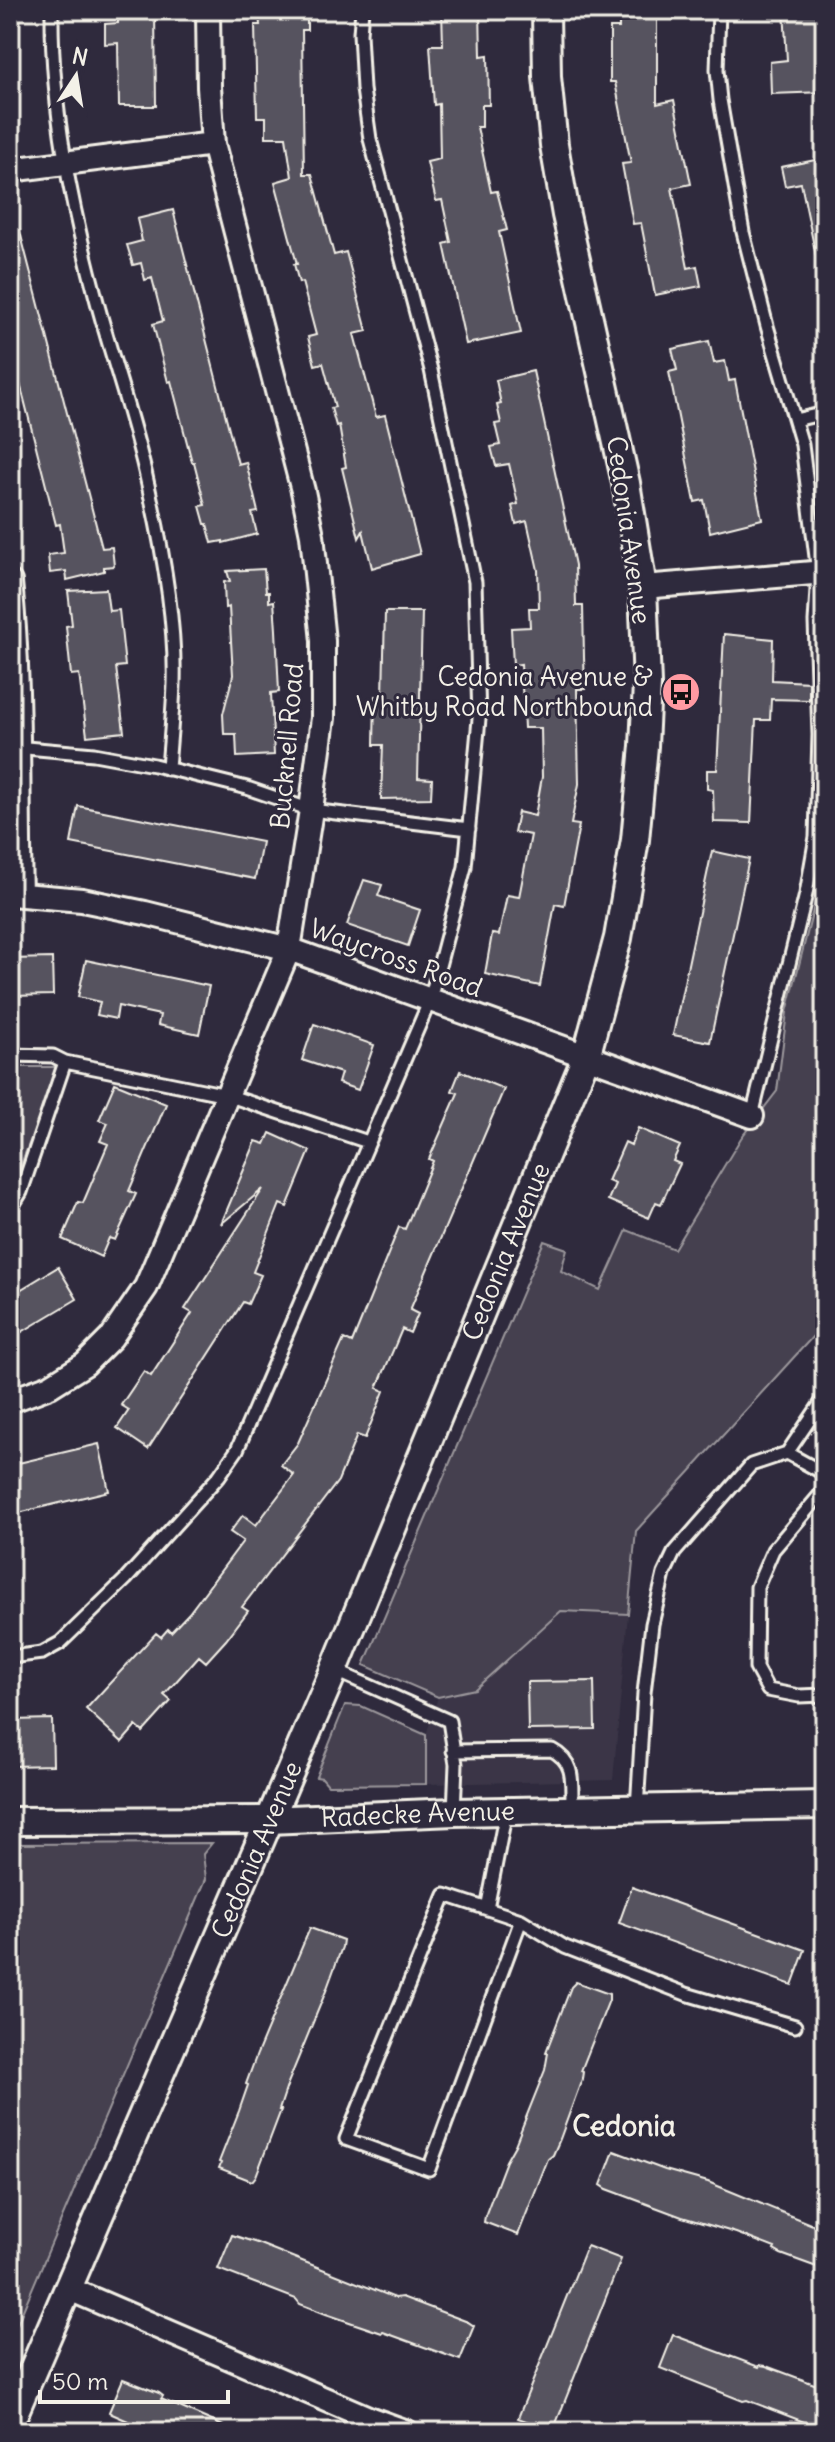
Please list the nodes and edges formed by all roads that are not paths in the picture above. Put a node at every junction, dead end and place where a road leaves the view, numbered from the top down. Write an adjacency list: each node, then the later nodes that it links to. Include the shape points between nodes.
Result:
1 (52, 10): 7 (lane)
2 (208, 10): 6 (street, Bucknell Road)
3 (362, 10): 18 (lane, via 370,139 431,370 475,582 479,719)
4 (546, 10): 13 (street, Cedonia Avenue, via 554,145)
5 (719, 10): 10 (lane, via 720,100 743,232)
6 (213, 144): 7 (street); 17 (street, Bucknell Road, via 312,535 323,641 323,718)
7 (65, 163): 8 (street); 16 (lane, via 148,484 166,586 174,682)
8 (10, 170)
9 (825, 413): 10 (lane)
10 (795, 420): 11 (lane)
11 (822, 572): 13 (street); 14 (lane, via 815,622)
12 (10, 582): 15 (street)
13 (643, 587): 23 (street, Cedonia Avenue, via 647,684 635,840 618,938)
14 (822, 734): 26 (lane, via 813,861)
15 (13, 747): 16 (lane, via 94,754); 19 (street)
16 (168, 769): 17 (lane)
17 (311, 810): 18 (lane); 20 (street, Bucknell Road)
18 (469, 829): 21 (lane, via 465,867)
19 (15, 893): 20 (street, Waycross Road, via 82,900)
20 (289, 949): 21 (street, Waycross Road); 25 (street, Bucknell Road)
21 (430, 1000): 23 (street, Waycross Road); 27 (lane)
22 (10, 1055): 24 (lane, via 53,1056)
23 (586, 1057): 26 (street, Waycross Road); 35 (street, Cedonia Avenue)
24 (65, 1062): 25 (lane); 28 (lane, via 21,1192)
25 (227, 1095): 27 (lane); 30 (street, Bucknell Road, via 132,1309 85,1364 50,1386)
26 (752, 1116)
27 (368, 1142): 34 (lane, via 227,1465 126,1579 60,1643 42,1653)
28 (10, 1210)
29 (825, 1397): 31 (lane)
30 (10, 1401)
31 (787, 1453): 32 (lane); 39 (lane, via 751,1465 674,1553 664,1574 650,1638)
32 (825, 1474)
33 (825, 1489): 36 (lane, via 773,1550 757,1587 756,1668 768,1690)
34 (10, 1657)
35 (334, 1670): 37 (lane, via 449,1721); 43 (street, Cedonia Avenue)
36 (825, 1695)
37 (453, 1751): 40 (lane, via 552,1750 570,1767); 42 (lane)
38 (825, 1805): 39 (street, Radecke Avenue)
39 (637, 1809): 40 (street, Radecke Avenue)
40 (572, 1810): 41 (street, Radecke Avenue)
41 (506, 1811): 42 (street, Radecke Avenue); 45 (lane)
42 (454, 1812): 43 (street, Radecke Avenue)
43 (268, 1820): 44 (street, Radecke Avenue); 48 (street, Cedonia Avenue)
44 (10, 1821)
45 (487, 1909): 46 (lane); 46 (lane, via 445,1895 346,2139 429,2169)
46 (521, 1920): 47 (lane, via 565,1947 686,1994)
47 (795, 2026)
48 (67, 2288): 49 (street, Cedonia Avenue); 50 (street)
49 (10, 2423)
50 (369, 2426): 51 (street)
51 (407, 2432)

